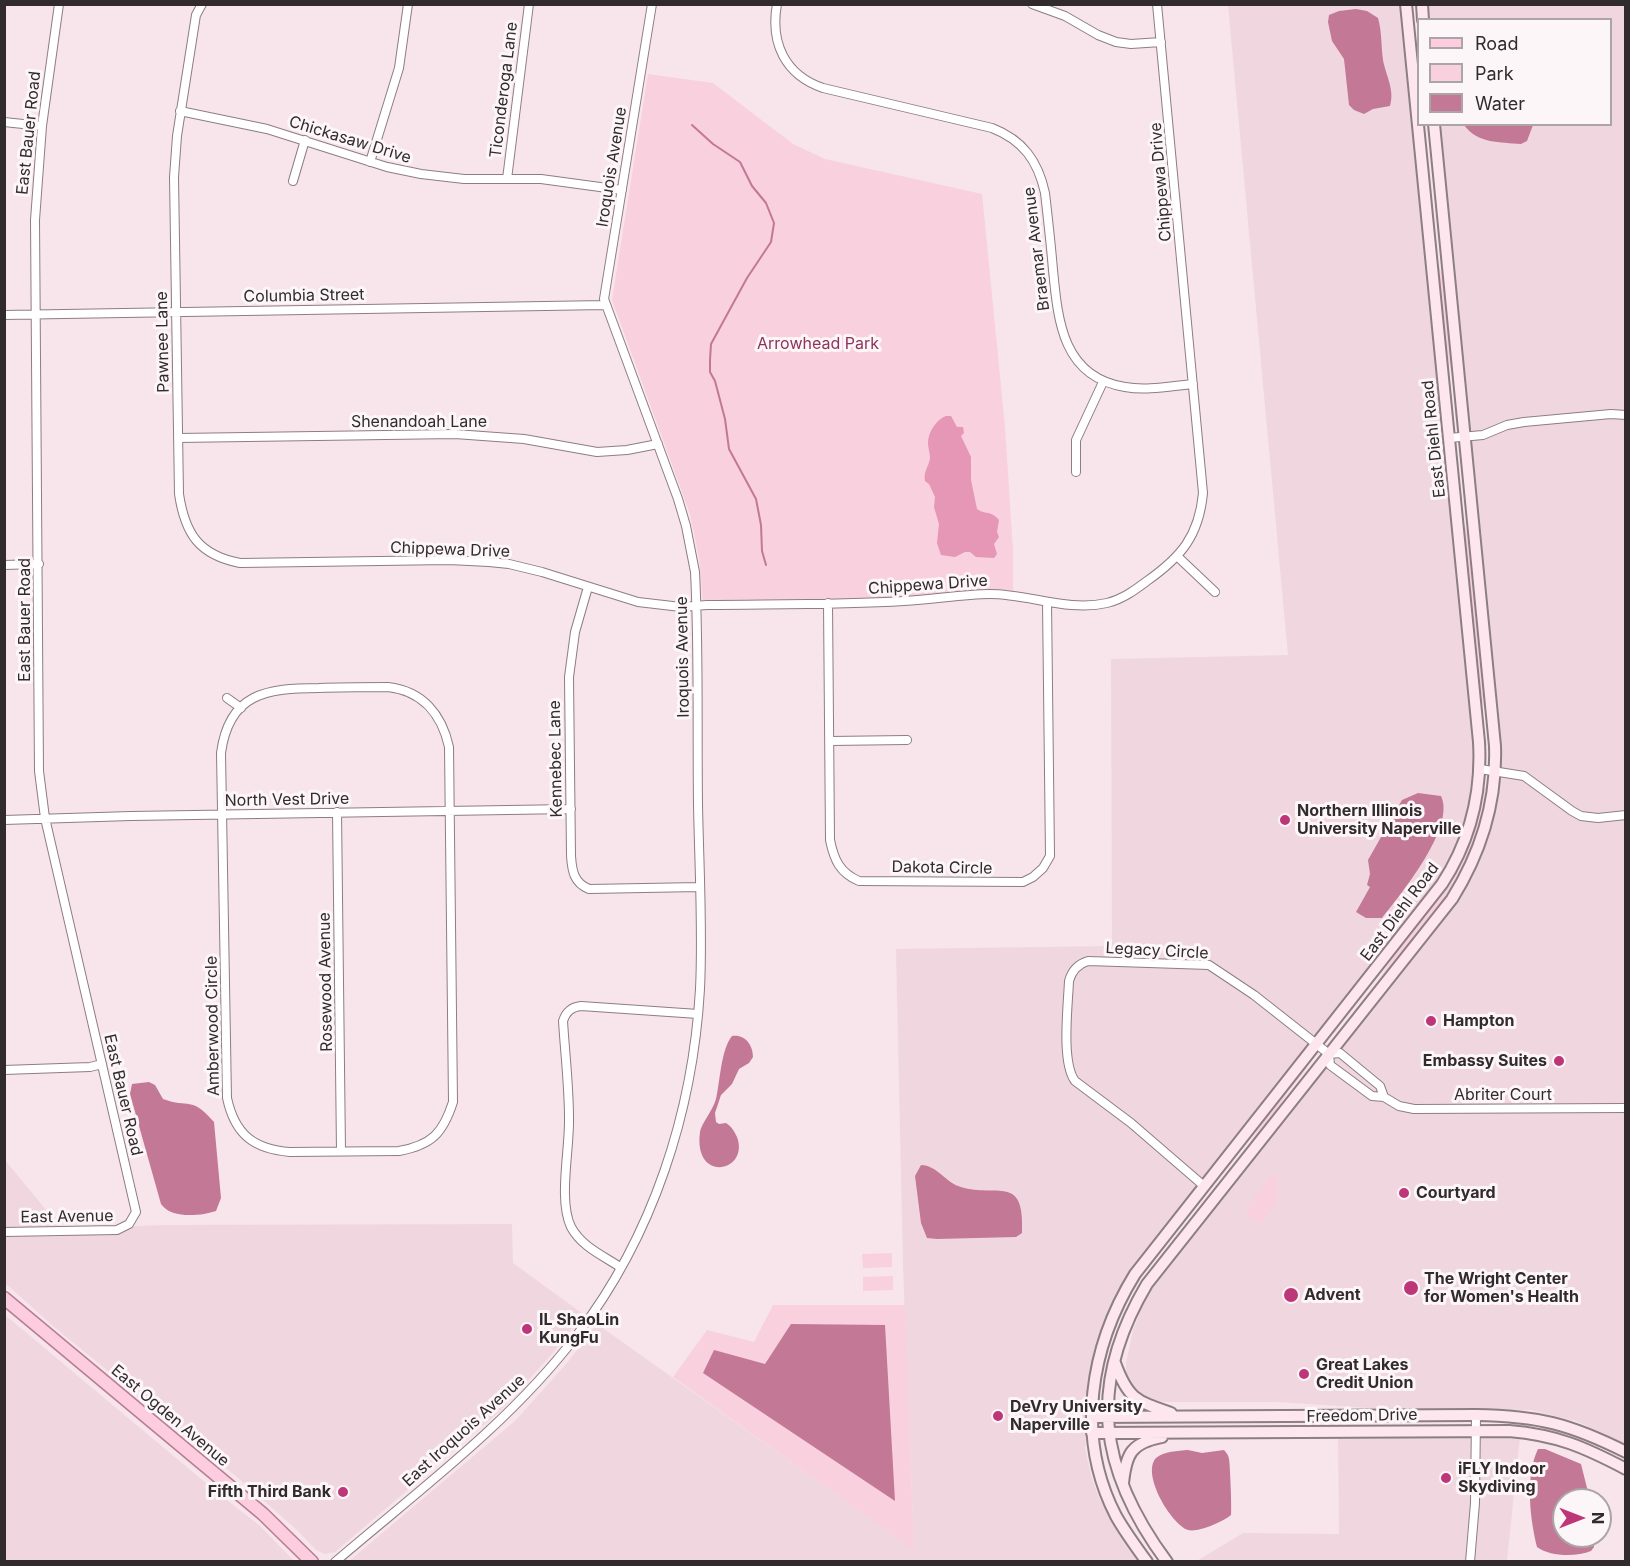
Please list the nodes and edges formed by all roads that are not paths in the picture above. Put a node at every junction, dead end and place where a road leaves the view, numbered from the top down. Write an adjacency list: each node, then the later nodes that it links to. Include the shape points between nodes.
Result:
1 (59, 4): 14 (street, East Bauer Road)
2 (202, 4): 11 (street, Pawnee Lane, via 196,15)
3 (408, 4): 18 (street, via 399,68)
4 (529, 4): 19 (street, Ticonderoga Lane)
5 (652, 4): 21 (street, Iroquois Avenue)
6 (777, 4): 26 (street, Braemar Avenue, via 774,27 779,47 790,67 807,81 992,128 1015,139 1032,156 1046,193 1060,327 1075,357)
7 (1032, 4): 10 (street, via 1116,42)
8 (1157, 4): 10 (street, Chippewa Drive)
9 (1406, 4): 12 (street, East Diehl Road)
10 (1161, 42): 27 (street, Chippewa Drive)
11 (180, 111): 17 (street, Chickasaw Drive); 23 (street, Pawnee Lane, via 174,177)
12 (1417, 115)
13 (4, 122): 14 (street)
14 (42, 126): 24 (street, East Bauer Road, via 35,220)
15 (1418, 126): 31 (street, East Diehl Road)
16 (1434, 126): 29 (street, East Diehl Road)
17 (305, 140): 18 (street, Chickasaw Drive); 20 (street)
18 (370, 162): 19 (street, Chickasaw Drive, via 440,177)
19 (507, 179): 21 (street, Chickasaw Drive)
20 (293, 181)
21 (622, 190): 22 (street, Iroquois Avenue)
22 (605, 305): 23 (street, Columbia Street); 32 (street, Iroquois Avenue)
23 (176, 312): 24 (street, Columbia Street); 30 (street, Pawnee Lane)
24 (36, 313): 25 (street, Columbia Street); 36 (street, East Bauer Road)
25 (4, 315)
26 (1103, 382): 27 (street, Braemar Avenue, via 1139,389); 33 (street, via 1076,440)
27 (1193, 384): 35 (street, Chippewa Drive, via 1203,493 1196,529)
28 (1626, 415): 29 (street, via 1524,422 1482,435)
29 (1464, 436): 31 (street); 48 (street, East Diehl Road)
30 (178, 438): 32 (street, Shenandoah Lane, via 455,434 512,437 610,452); 34 (street, Pawnee Lane, via 183,519 195,539)
31 (1449, 438): 47 (street, East Diehl Road)
32 (658, 444): 42 (street, Iroquois Avenue, via 686,526)
33 (1076, 472)
34 (219, 557): 38 (street, Chippewa Drive, via 240,562 489,562)
35 (1178, 557): 39 (street); 40 (street, Chippewa Drive, via 1135,590 1108,603)
36 (39, 564): 37 (street); 54 (street, East Bauer Road, via 39,771)
37 (4, 565)
38 (588, 586): 42 (street, Chippewa Drive, via 638,602); 49 (street, Kennebec Lane, via 571,654)
39 (1215, 592)
40 (1047, 602): 41 (street, Chippewa Drive, via 993,594 903,602); 46 (street, Dakota Circle, via 1050,856 1029,880 859,881 851,877 837,864 830,840)
41 (828, 603): 42 (street, Chippewa Drive); 46 (street, Dakota Circle)
42 (696, 606): 56 (street, Iroquois Avenue)
43 (227, 698): 44 (street)
44 (241, 708): 50 (street, Amberwood Circle, via 263,693 292,688 388,687 413,694 437,714 445,730); 52 (street, Amberwood Circle, via 229,722 223,739)
45 (907, 740): 46 (street)
46 (830, 741)
47 (1480, 769): 48 (street); 58 (street, East Diehl Road, via 1472,819 1454,866)
48 (1496, 771): 53 (street, via 1524,776 1581,816); 59 (street, East Diehl Road, via 1485,832 1460,887)
49 (571, 809): 50 (street, North Vest Drive); 56 (street, Kennebec Lane, via 572,868 578,882 590,889)
50 (450, 810): 51 (street, North Vest Drive); 64 (street, Amberwood Circle, via 454,1092 448,1118 434,1137 413,1148)
51 (337, 812): 52 (street, North Vest Drive); 64 (street, Rosewood Avenue)
52 (222, 814): 54 (street, North Vest Drive); 64 (street, Amberwood Circle, via 230,1111 242,1133 264,1149)
53 (1626, 815)
54 (45, 818): 55 (street, North Vest Drive); 60 (street, East Bauer Road)
55 (4, 820)
56 (699, 887): 57 (street, Iroquois Avenue)
57 (698, 1014): 68 (street, Iroquois Avenue, via 686,1097 669,1158 650,1209); 68 (street, via 581,1006 571,1009 563,1022 569,1102 568,1220 583,1242)
58 (1316, 1045): 59 (street, Abriter Court); 65 (street, East Diehl Road); 65 (street, Legacy Circle, via 1209,965 1089,961 1075,969 1069,981 1067,1061 1071,1076)
59 (1329, 1054): 62 (street, Abriter Court, via 1340,1053 1380,1086); 62 (street, Abriter Court, via 1330,1065 1372,1096); 71 (street, East Diehl Road, via 1147,1284 1127,1320)
60 (102, 1064): 61 (street); 66 (street, East Bauer Road, via 135,1203 136,1212)
61 (4, 1070)
62 (1384, 1097): 63 (street, Abriter Court, via 1414,1109)
63 (1626, 1108)
64 (341, 1151)
65 (1204, 1186): 74 (street, East Diehl Road, via 1135,1274 1116,1307 1096,1366)
66 (129, 1224): 67 (street, East Avenue, via 117,1230)
67 (4, 1232)
68 (620, 1267): 70 (street, Iroquois Avenue)
69 (4, 1298): 83 (main road, East Ogden Avenue, via 270,1521)
70 (596, 1307): 84 (street, East Iroquois Avenue, via 548,1371 498,1422)
71 (1114, 1360): 73 (street, via 1131,1394 1145,1404); 75 (street, East Diehl Road)
72 (1476, 1415): 73 (street, Freedom Drive); 76 (street); 80 (street, Freedom Drive, via 1520,1416 1556,1423)
73 (1180, 1416): 75 (street, Freedom Drive)
74 (1092, 1417): 75 (street, Freedom Drive); 77 (street, East Diehl Road)
75 (1108, 1417): 78 (street, East Diehl Road)
76 (1476, 1430): 79 (street, Freedom Drive); 81 (street, Freedom Drive, via 1550,1436 1579,1445); 87 (street)
77 (1092, 1433): 78 (street, Freedom Drive); 85 (street, East Diehl Road, via 1097,1469 1109,1500 1125,1532)
78 (1110, 1433): 79 (street, Freedom Drive); 82 (street, East Diehl Road)
79 (1180, 1433): 82 (street, via 1151,1439 1130,1452)
80 (1626, 1452)
81 (1626, 1469)
82 (1122, 1486): 86 (street, East Diehl Road, via 1141,1525)
83 (312, 1562)
84 (335, 1562)
85 (1147, 1562)
86 (1167, 1562)
87 (1470, 1562)

